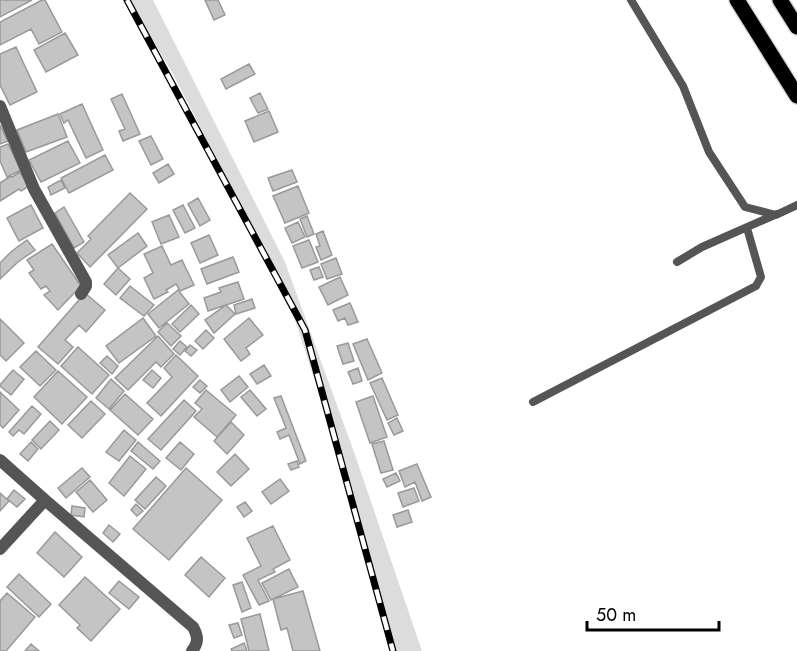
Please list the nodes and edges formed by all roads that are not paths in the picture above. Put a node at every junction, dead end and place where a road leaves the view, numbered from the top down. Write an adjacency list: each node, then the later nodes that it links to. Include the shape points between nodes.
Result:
1 (631, 0): 7 (lane, via 683,86 709,152 745,207 776,215)
2 (737, 0): 5 (main road)
3 (780, 0): 4 (main road)
4 (797, 27)
5 (797, 96)
6 (0, 106): 10 (street, via 34,189 86,282)
7 (797, 206): 8 (lane)
8 (747, 228): 9 (lane); 11 (lane, via 760,277 756,286)
9 (677, 262)
10 (81, 294)
11 (533, 402)
12 (0, 460): 13 (street)
13 (45, 500): 14 (street); 15 (street, via 193,627 198,636)
14 (0, 549)
15 (192, 651)

